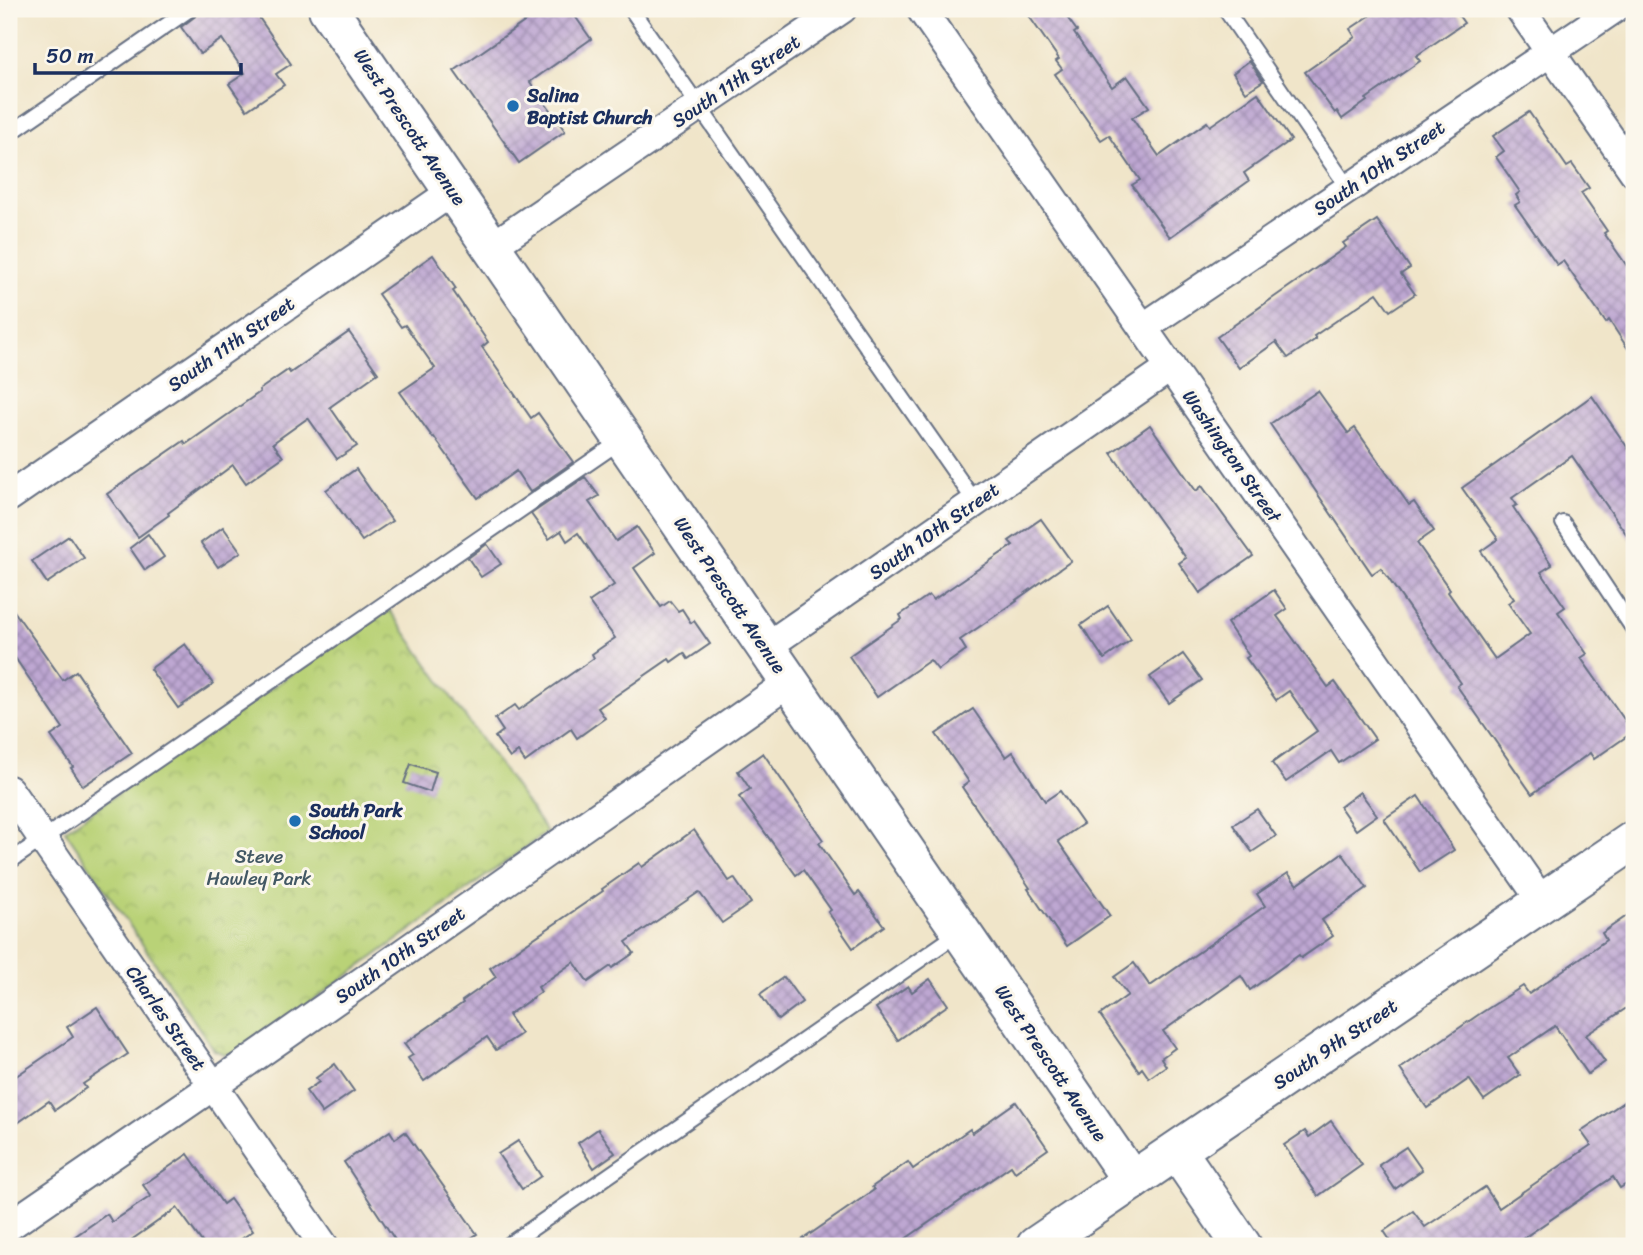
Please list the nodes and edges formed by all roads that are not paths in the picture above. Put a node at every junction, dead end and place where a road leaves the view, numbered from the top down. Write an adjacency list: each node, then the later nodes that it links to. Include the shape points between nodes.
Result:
1 (190, 9): 11 (lane)
2 (328, 9): 14 (street, West Prescott Avenue)
3 (631, 9): 10 (lane)
4 (842, 9): 10 (street, South 11th Street)
5 (921, 9): 16 (street, Washington Street)
6 (1225, 9): 13 (lane)
7 (1520, 9): 9 (street)
8 (1614, 9): 9 (street, South 10th Street)
9 (1550, 53): 12 (street); 13 (street, South 10th Street)
10 (698, 106): 15 (street, South 11th Street); 20 (lane)
11 (9, 134)
12 (1634, 172)
13 (1349, 189): 16 (street, South 10th Street)
14 (453, 191): 15 (street, West Prescott Avenue); 19 (street, South 11th Street)
15 (491, 247): 18 (street, West Prescott Avenue)
16 (1144, 327): 17 (street, Washington Street)
17 (1171, 368): 20 (street, South 10th Street); 29 (street, Washington Street)
18 (623, 439): 23 (street, West Prescott Avenue); 26 (lane)
19 (9, 497)
20 (976, 503): 23 (street, South 10th Street)
21 (1563, 523): 22 (lane)
22 (1634, 630)
23 (766, 647): 24 (street, West Prescott Avenue)
24 (790, 682): 30 (street, West Prescott Avenue); 31 (street, South 10th Street)
25 (9, 790): 26 (street, Charles Street)
26 (42, 839): 28 (lane); 31 (street, Charles Street)
27 (1634, 840): 29 (street, South 9th Street)
28 (9, 862)
29 (1543, 903): 32 (street, South 9th Street)
30 (961, 932): 33 (street, West Prescott Avenue); 36 (lane)
31 (213, 1086): 34 (street, South 10th Street); 35 (street, Charles Street)
32 (1177, 1151): 33 (street, South 9th Street); 38 (street)
33 (1132, 1181): 37 (street, South 9th Street)
34 (9, 1226)
35 (324, 1246)
36 (507, 1246)
37 (1036, 1246)
38 (1242, 1246)

